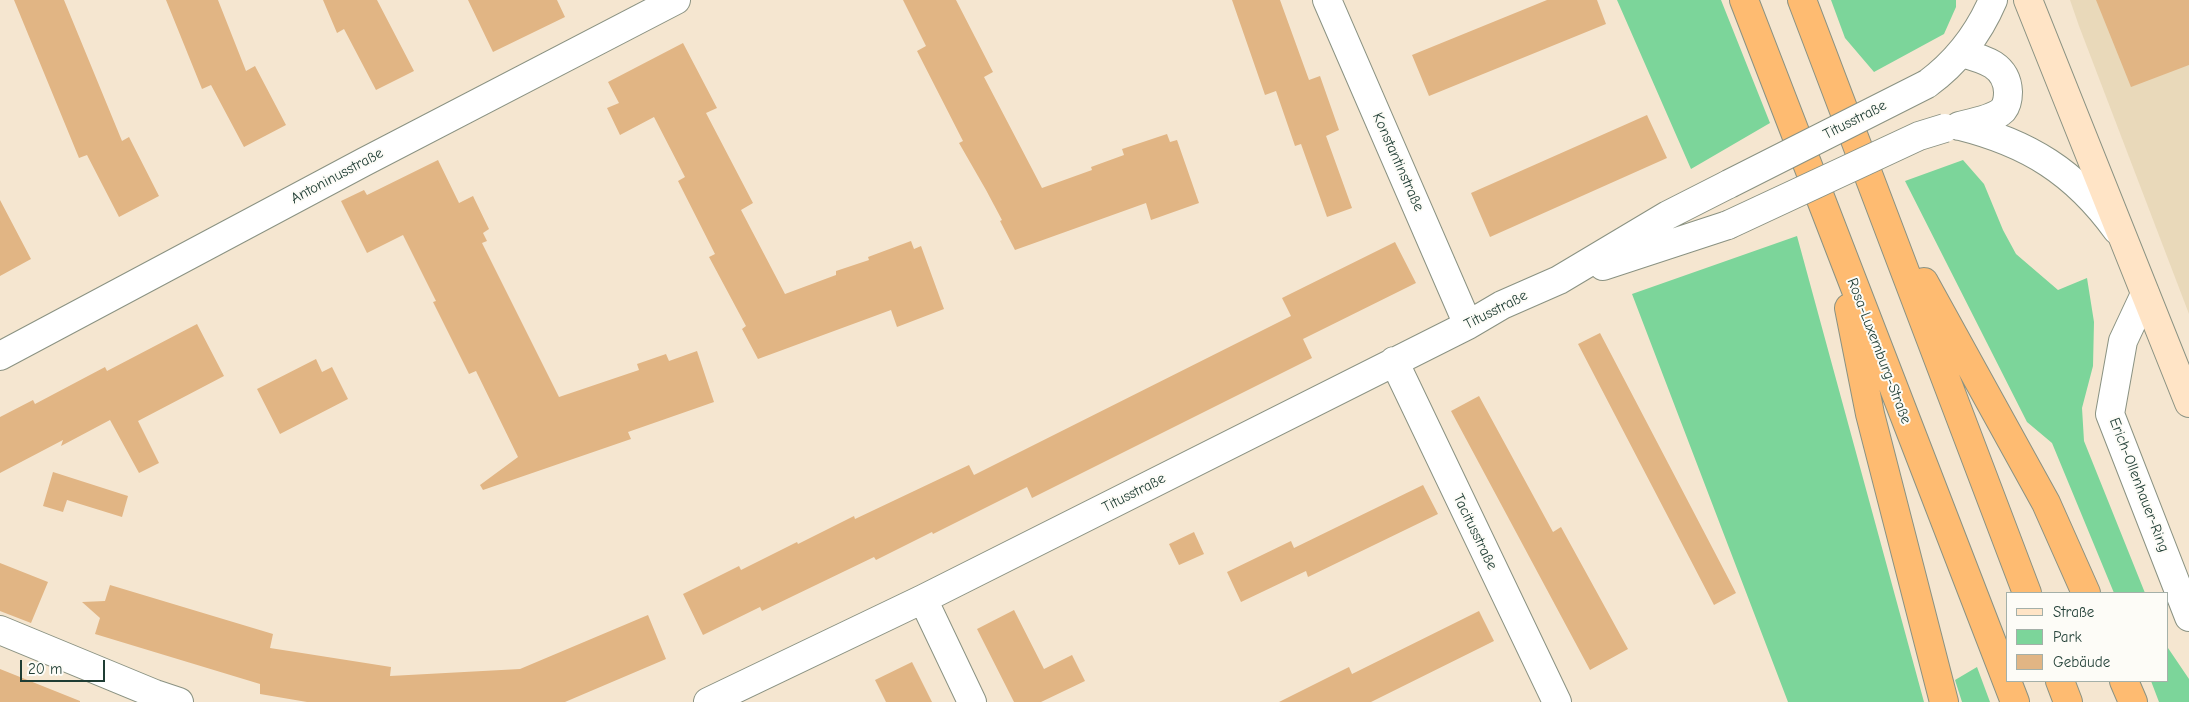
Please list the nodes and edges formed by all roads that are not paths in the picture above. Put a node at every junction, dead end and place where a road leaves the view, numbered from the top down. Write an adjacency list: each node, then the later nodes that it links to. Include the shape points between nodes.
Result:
1 (676, 0): 15 (street, Antoninusstraße)
2 (1328, 0): 14 (street, Konstantinstraße)
3 (1744, 0): 10 (highway, Rosa-Luxemburg-Straße)
4 (1802, 0): 9 (highway)
5 (1993, 0): 7 (street, Titusstraße, via 1982,24)
6 (2028, 0): 11 (main road)
7 (1962, 53): 8 (street, Titusstraße, via 1998,67 2008,84 2007,104 2002,111); 12 (street, Titusstraße, bridge, via 1926,84 1668,215)
8 (1952, 127): 11 (street, via 2000,137 2052,164 2078,184); 12 (street, Titusstraße, bridge, via 1919,136 1728,225)
9 (1876, 198): 18 (highway); 19 (highway, via 2046,503)
10 (1834, 235): 23 (highway, Rosa-Luxemburg-Straße); 31 (highway, via 1870,414)
11 (2121, 236): 13 (main road)
12 (1559, 280): 14 (street, Titusstraße, via 1502,305)
13 (2145, 294): 17 (main road); 21 (street, Erich-Ollenhauer-Ring, via 2123,341 2110,414)
14 (1468, 325): 16 (street, Titusstraße)
15 (0, 356)
16 (1394, 361): 20 (street, Titusstraße); 30 (street, Tacitusstraße)
17 (2189, 403)
18 (2026, 592)
19 (2086, 592)
20 (923, 599): 28 (street, Titusstraße); 29 (street)
21 (2189, 617)
22 (0, 630): 27 (street)
23 (2006, 679)
24 (2007, 682): 32 (highway, Rosa-Luxemburg-Straße)
25 (2060, 682): 33 (highway)
26 (2124, 682): 34 (highway)
27 (162, 699)
28 (708, 702)
29 (972, 702)
30 (1557, 702)
31 (1944, 702)
32 (2015, 702)
33 (2068, 702)
34 (2133, 702)

